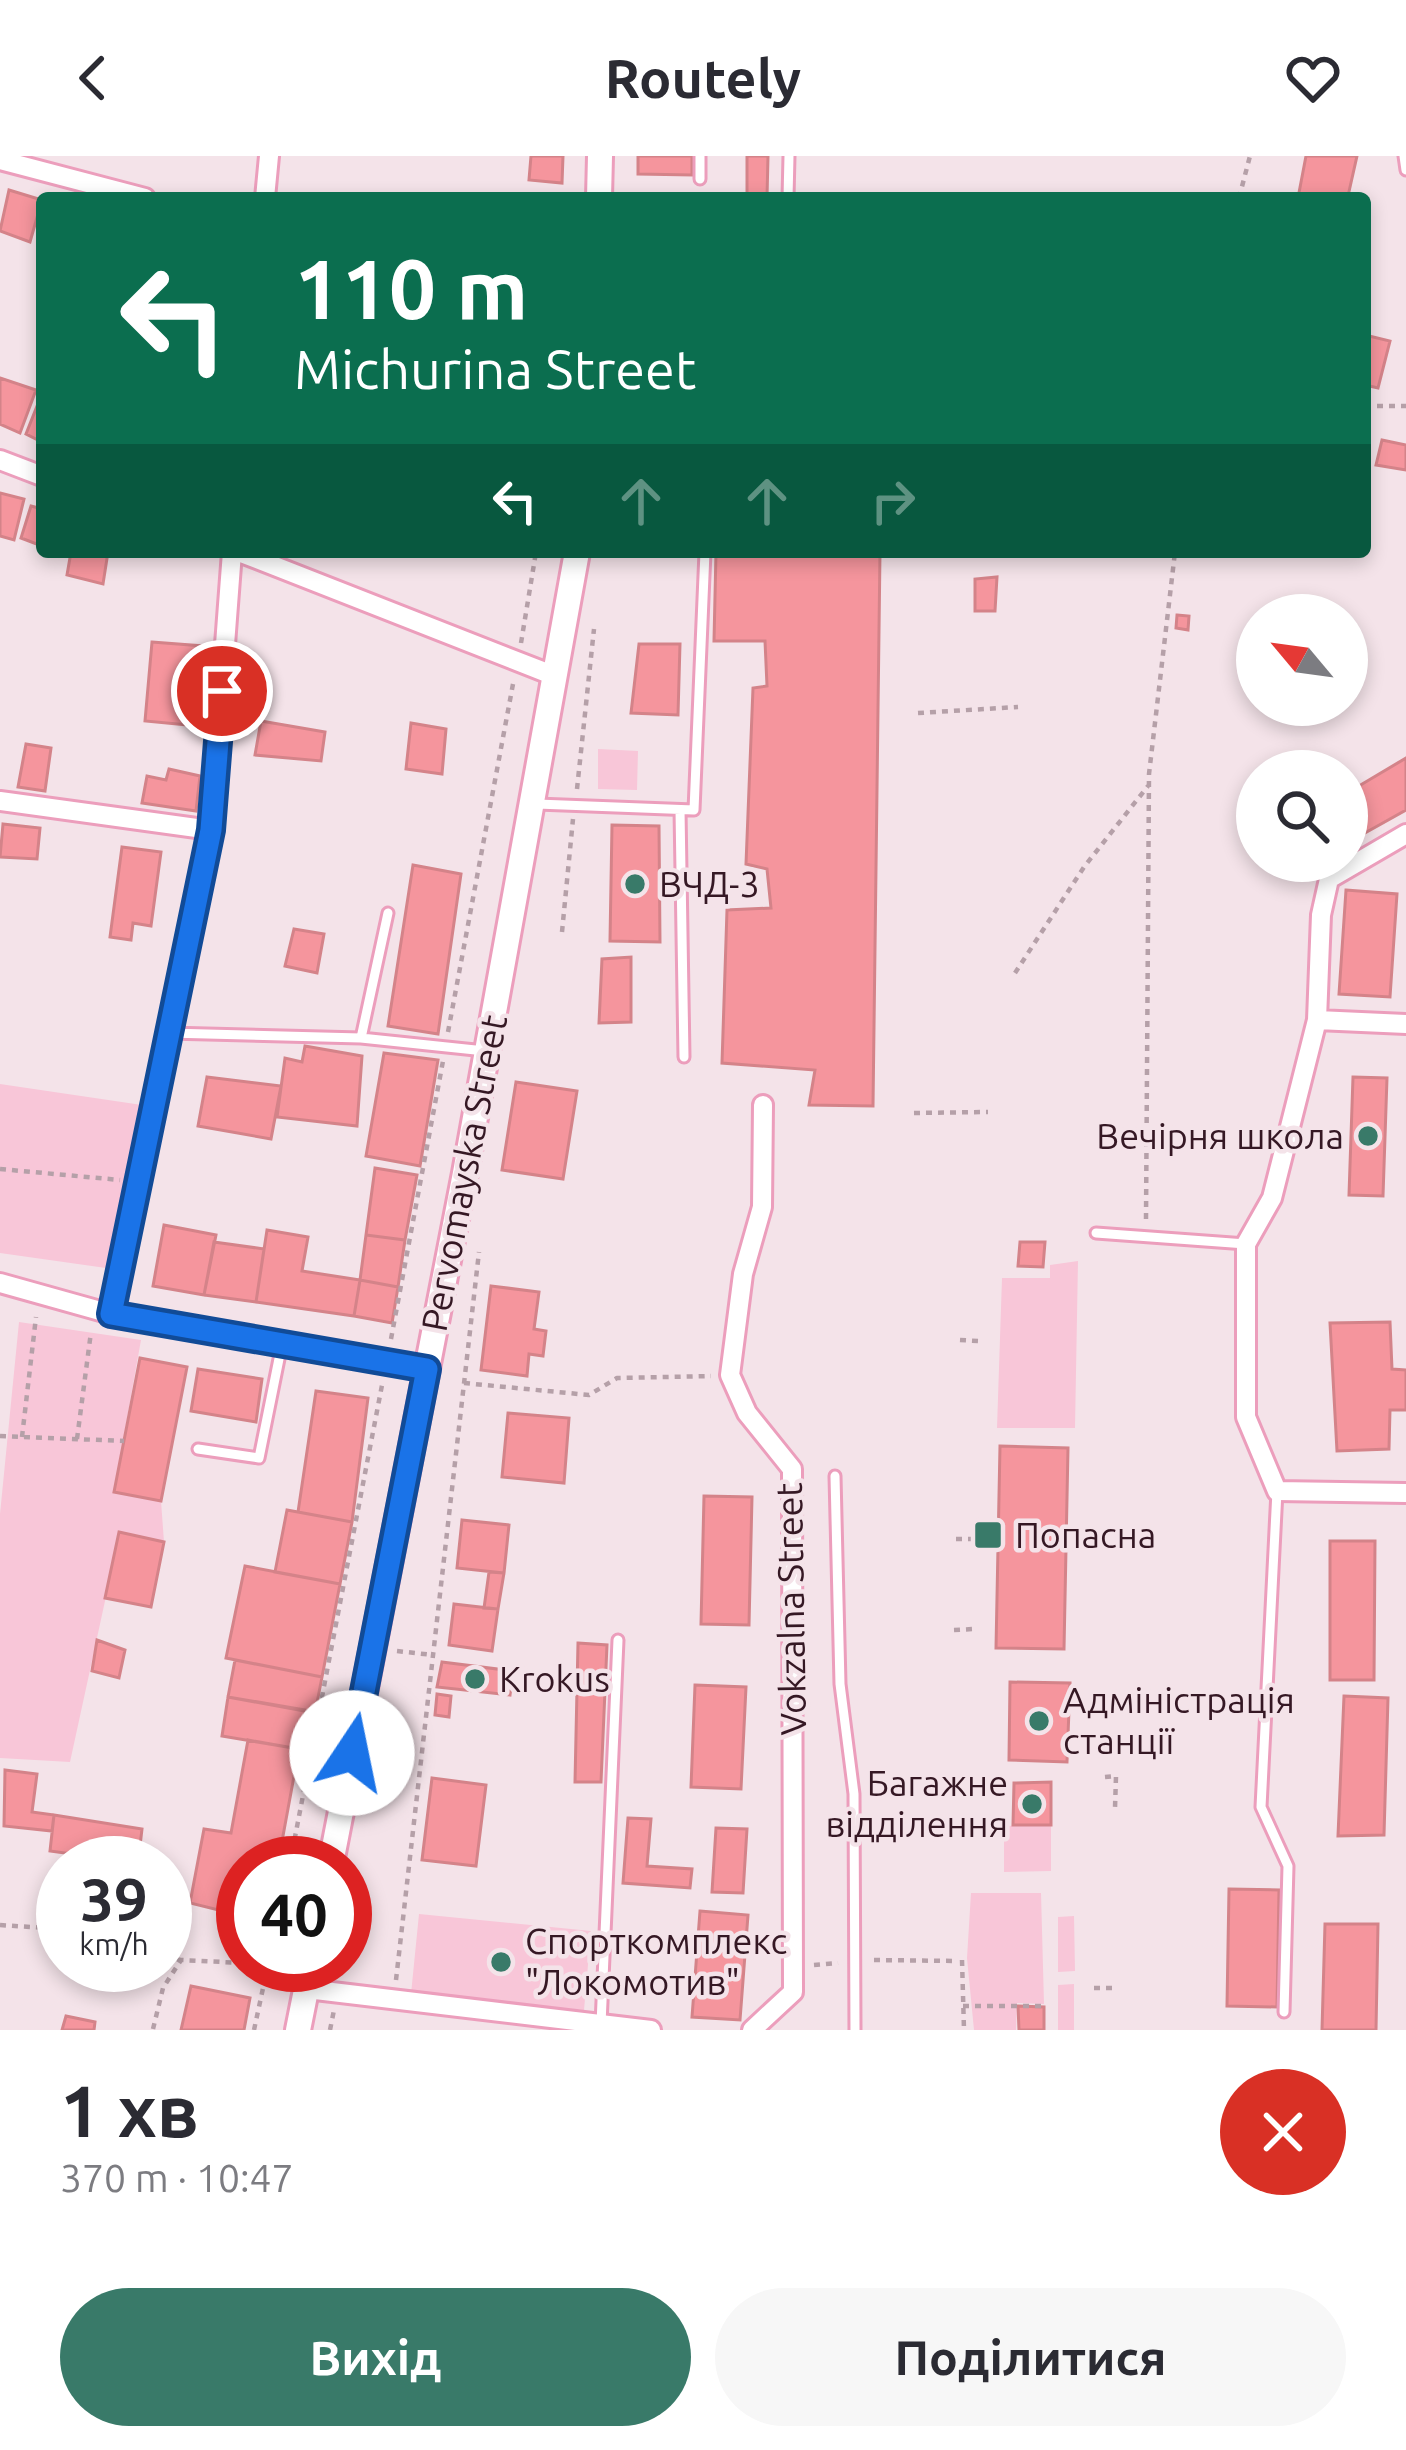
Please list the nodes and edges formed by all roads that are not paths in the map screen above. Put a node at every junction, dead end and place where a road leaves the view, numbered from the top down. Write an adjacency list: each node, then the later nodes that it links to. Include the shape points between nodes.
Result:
1 (269, 156): 10 (street)
2 (600, 156): 11 (street)
3 (700, 156): 8 (lane)
4 (789, 156): 12 (lane)
5 (1404, 156): 7 (lane)
6 (0, 160): 9 (street)
7 (1406, 170)
8 (700, 178)
9 (123, 192)
10 (266, 192)
11 (599, 192)
12 (788, 192)
13 (0, 460): 14 (street)
14 (36, 474)
15 (235, 558): 23 (street)
16 (252, 558): 19 (street)
17 (576, 558): 19 (street, Pervomayska Street)
18 (705, 558): 22 (lane, via 694,810)
19 (554, 676): 21 (street, Pervomayska Street)
20 (0, 801): 23 (street)
21 (531, 804): 22 (lane); 30 (street, Pervomayska Street)
22 (680, 810): 31 (lane)
23 (211, 830): 28 (street)
24 (1406, 834): 26 (street, via 1328,879)
25 (388, 913): 29 (lane)
26 (1317, 1020): 27 (street); 34 (street, via 1272,1198)
27 (1406, 1024)
28 (168, 1033): 29 (lane); 36 (street)
29 (361, 1038): 30 (lane)
30 (487, 1051): 38 (street, Pervomayska Street)
31 (684, 1057)
32 (763, 1105): 52 (street, Vokzalna Street, via 762,1207 742,1274 730,1376 747,1413 792,1469 793,1992)
33 (1096, 1233): 34 (lane)
34 (1246, 1244): 41 (street, via 1246,1417)
35 (0, 1283): 36 (street)
36 (102, 1311): 37 (street)
37 (282, 1344): 38 (street); 39 (lane, via 260,1458)
38 (427, 1369): 44 (street, Pervomayska Street)
39 (198, 1450)
40 (835, 1476): 53 (lane, via 840,1684 854,1794)
41 (1277, 1490): 42 (street); 47 (lane, via 1261,1807 1288,1866)
42 (1406, 1493)
43 (618, 1640): 49 (lane)
44 (336, 1836)
45 (306, 1992): 50 (street)
46 (367, 1992): 48 (street)
47 (1284, 2012)
48 (516, 2022): 49 (street)
49 (601, 2024): 51 (street)
50 (298, 2030)
51 (651, 2030)
52 (752, 2030)
53 (855, 2030)

